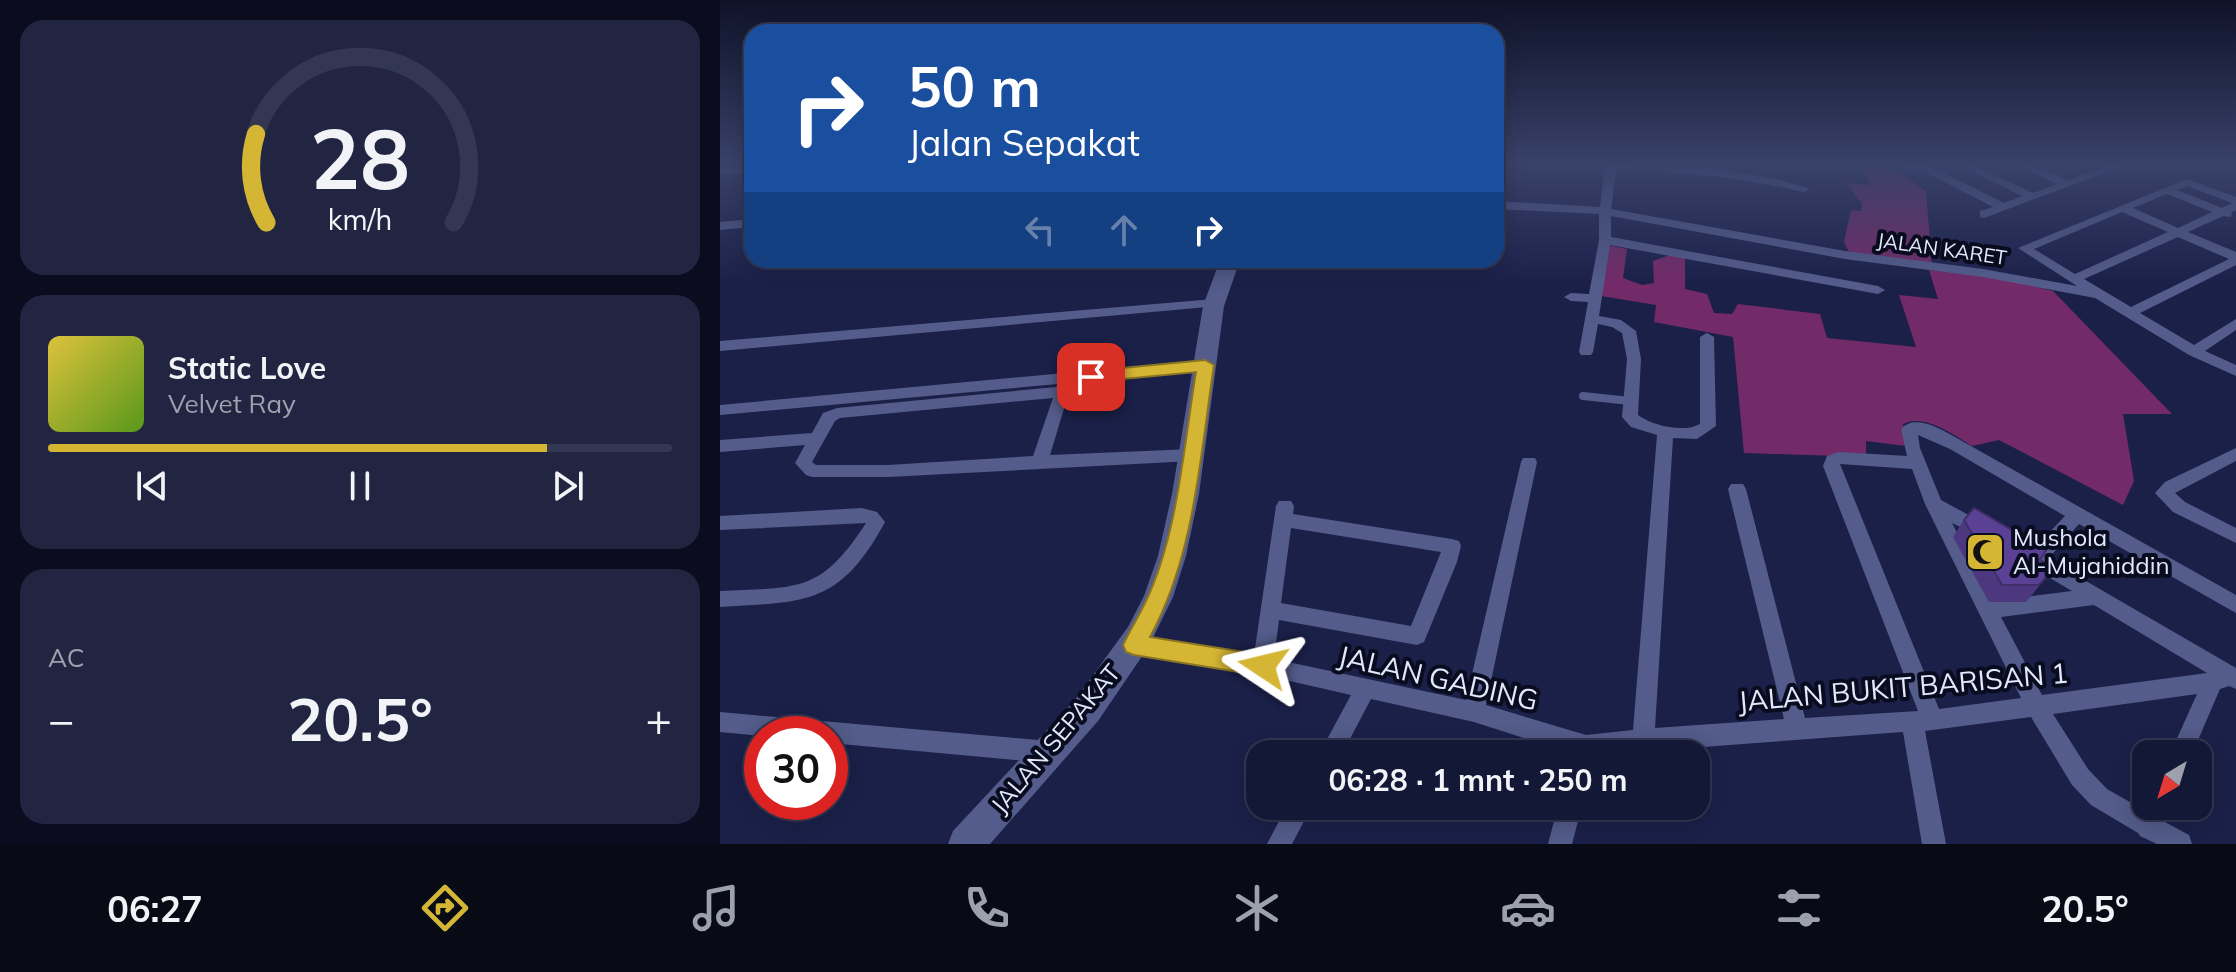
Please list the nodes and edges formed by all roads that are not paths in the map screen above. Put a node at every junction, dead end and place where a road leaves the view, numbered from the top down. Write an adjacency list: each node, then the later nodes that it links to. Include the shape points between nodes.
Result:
1 (1504, 205): 9 (street, JALAN KARET)
2 (1606, 205): 9 (street)
3 (2000, 205): 6 (street)
4 (2008, 205): 6 (street)
5 (2129, 205): 7 (street)
6 (2003, 207): 10 (street)
7 (2122, 208): 13 (street); 17 (street, via 2024,248)
8 (2233, 209): 13 (street)
9 (1605, 211): 14 (street); 19 (street, JALAN KARET)
10 (1984, 214)
11 (744, 224): 12 (street)
12 (720, 226)
13 (2178, 232): 15 (street); 17 (street)
14 (1605, 240): 18 (street); 21 (street)
15 (2236, 258): 23 (street)
16 (1227, 268): 22 (main road, JALAN SEPAKAT)
17 (2074, 279): 19 (street)
18 (1878, 290)
19 (2098, 294): 23 (street)
20 (1571, 297): 21 (street)
21 (1595, 299): 24 (street)
22 (1214, 303): 27 (street); 30 (main road, JALAN SEPAKAT)
23 (2130, 313): 29 (street)
24 (1592, 319): 28 (street); 34 (street, via 1629,331 1634,359)
25 (2232, 330): 29 (street)
26 (1707, 337): 36 (street, via 1708,426 1697,433)
27 (720, 346)
28 (1586, 352)
29 (2194, 352): 31 (street)
30 (1205, 365): 32 (street); 40 (main road, JALAN SEPAKAT)
31 (2236, 371)
32 (1064, 386): 35 (street); 37 (street, via 843,411 829,417); 41 (street)
33 (1583, 396): 34 (lane)
34 (1630, 401): 36 (street, via 1634,421)
35 (720, 410)
36 (1665, 432): 64 (street)
37 (817, 438): 38 (street); 41 (street, via 803,460 812,471)
38 (720, 446)
39 (2236, 454): 48 (street, via 2164,493 2179,507)
40 (1192, 455): 41 (street); 55 (main road, JALAN SEPAKAT, via 1172,559)
41 (1039, 462)
42 (1529, 462): 60 (street)
43 (1920, 463): 45 (street); 46 (street, via 1909,438 1912,427 1956,445); 61 (street, via 1839,458 1831,466)
44 (1737, 489): 63 (street)
45 (1934, 504): 49 (street); 54 (street)
46 (2076, 516): 49 (street); 52 (street)
47 (720, 523): 51 (street, via 862,515 876,522 862,547 823,587 801,594)
48 (2236, 536)
49 (2036, 560): 50 (street)
50 (2094, 597): 54 (street); 57 (street)
51 (720, 599)
52 (2236, 605)
53 (1273, 610): 53 (street, via 1285,513 1452,546 1417,636); 56 (street)
54 (1987, 610): 59 (street)
55 (1134, 645): 56 (street, JALAN GADING); 69 (main road, JALAN SEPAKAT)
56 (1263, 666): 58 (street, JALAN GADING)
57 (2227, 679): 59 (street, JALAN BUKIT BARISAN 1); 68 (street)
58 (1365, 690): 60 (street, JALAN GADING); 65 (street)
59 (2036, 706): 61 (street, JALAN BUKIT BARISAN 1); 70 (street, via 2087,786)
60 (1474, 712): 66 (street, JALAN GADING)
61 (1922, 721): 63 (street, JALAN BUKIT BARISAN 1); 77 (street)
62 (720, 722): 69 (street)
63 (1797, 729): 64 (street, JALAN BUKIT BARISAN 1)
64 (1643, 739): 67 (street, JALAN BUKIT BARISAN 1)
65 (1338, 740)
66 (1556, 740)
67 (1638, 740)
68 (2190, 740)
69 (1049, 752): 74 (main road, JALAN SEPAKAT)
70 (2132, 807)
71 (1292, 820): 75 (street)
72 (1566, 820): 76 (street)
73 (2156, 820): 78 (street)
74 (966, 844)
75 (1279, 844)
76 (1560, 844)
77 (1934, 844)
78 (2180, 844)

